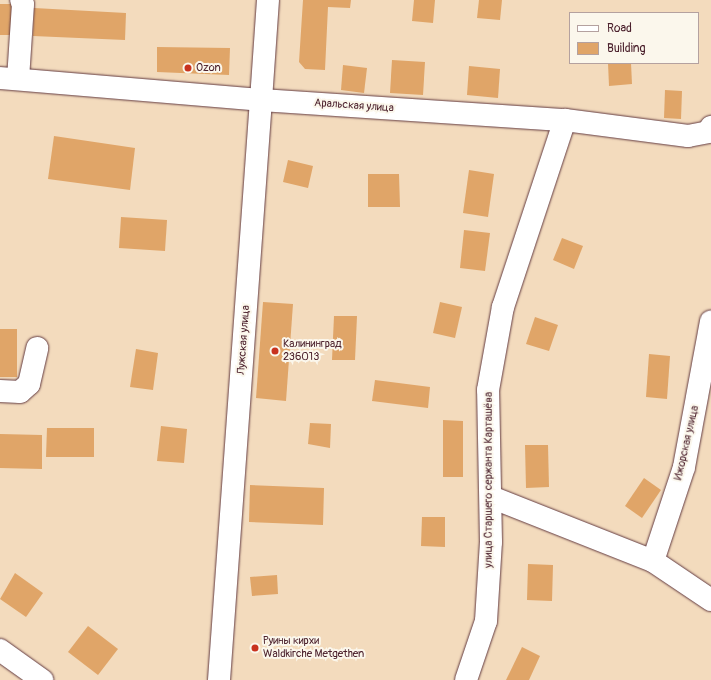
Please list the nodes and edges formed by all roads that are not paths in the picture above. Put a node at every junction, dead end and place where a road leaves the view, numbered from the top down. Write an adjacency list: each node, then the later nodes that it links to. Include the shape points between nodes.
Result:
1 (21, 0): 3 (street, via 23,4)
2 (268, 0): 4 (street, Лужская улица)
3 (9, 78): 4 (street, Аральская улица)
4 (261, 100): 5 (street, Аральская улица); 15 (street, Лужская улица)
5 (565, 120): 6 (street, Аральская улица, via 688,136); 10 (street, улица Старшего сержанта Карташёва, via 503,307 488,390)
6 (710, 135)
7 (711, 321): 11 (street, Ижорская улица, via 684,467)
8 (36, 348): 9 (street, via 29,384 20,392)
9 (0, 391)
10 (491, 497): 11 (street); 16 (street, улица Старшего сержанта Карташёва, via 486,621)
11 (653, 561): 12 (street)
12 (711, 600)
13 (9, 664): 14 (street)
14 (42, 680)
15 (219, 680)
16 (466, 680)

